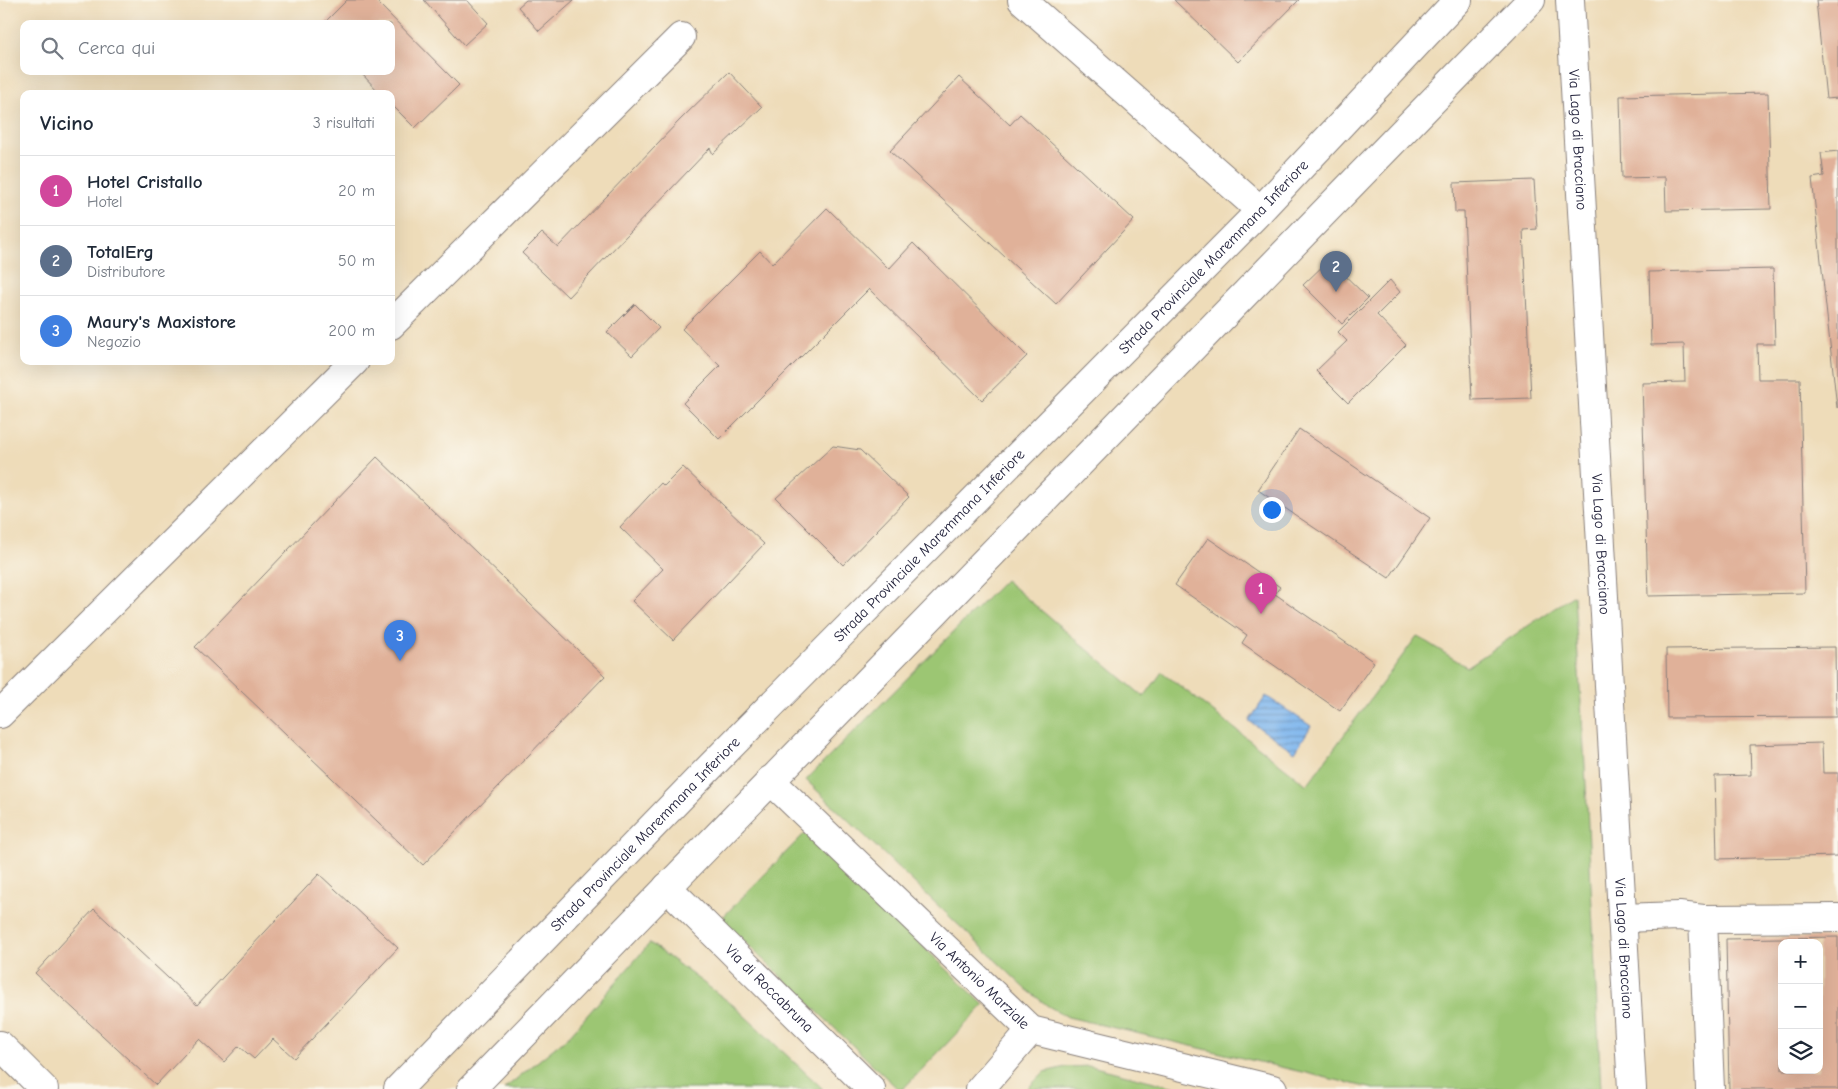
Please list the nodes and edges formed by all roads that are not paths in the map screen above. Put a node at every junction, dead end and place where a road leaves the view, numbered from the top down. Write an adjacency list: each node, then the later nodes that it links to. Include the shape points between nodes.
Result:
1 (1022, 0): 6 (street)
2 (1458, 0): 6 (street, Strada Provinciale Maremmana Inferiore)
3 (1531, 0): 10 (street)
4 (1570, 0): 12 (street, Via Lago di Bracciano)
5 (681, 37): 7 (street)
6 (1260, 210): 18 (street, Strada Provinciale Maremmana Inferiore, via 711,766)
7 (395, 321)
8 (351, 365): 9 (street)
9 (0, 714)
10 (770, 780): 11 (street); 15 (street, Via Antonio Marziale)
11 (667, 887): 19 (street); 20 (street, Via di Roccabruna)
12 (1622, 918): 14 (street, via 1679,916); 23 (street, Via Lago di Bracciano)
13 (1838, 918): 14 (street)
14 (1703, 919): 24 (street)
15 (1031, 1030): 21 (street); 22 (street, Via Antonio Marziale)
16 (0, 1045): 17 (street)
17 (44, 1089)
18 (398, 1089)
19 (471, 1089)
20 (871, 1089)
21 (980, 1089)
22 (1273, 1089)
23 (1632, 1089)
24 (1710, 1089)

